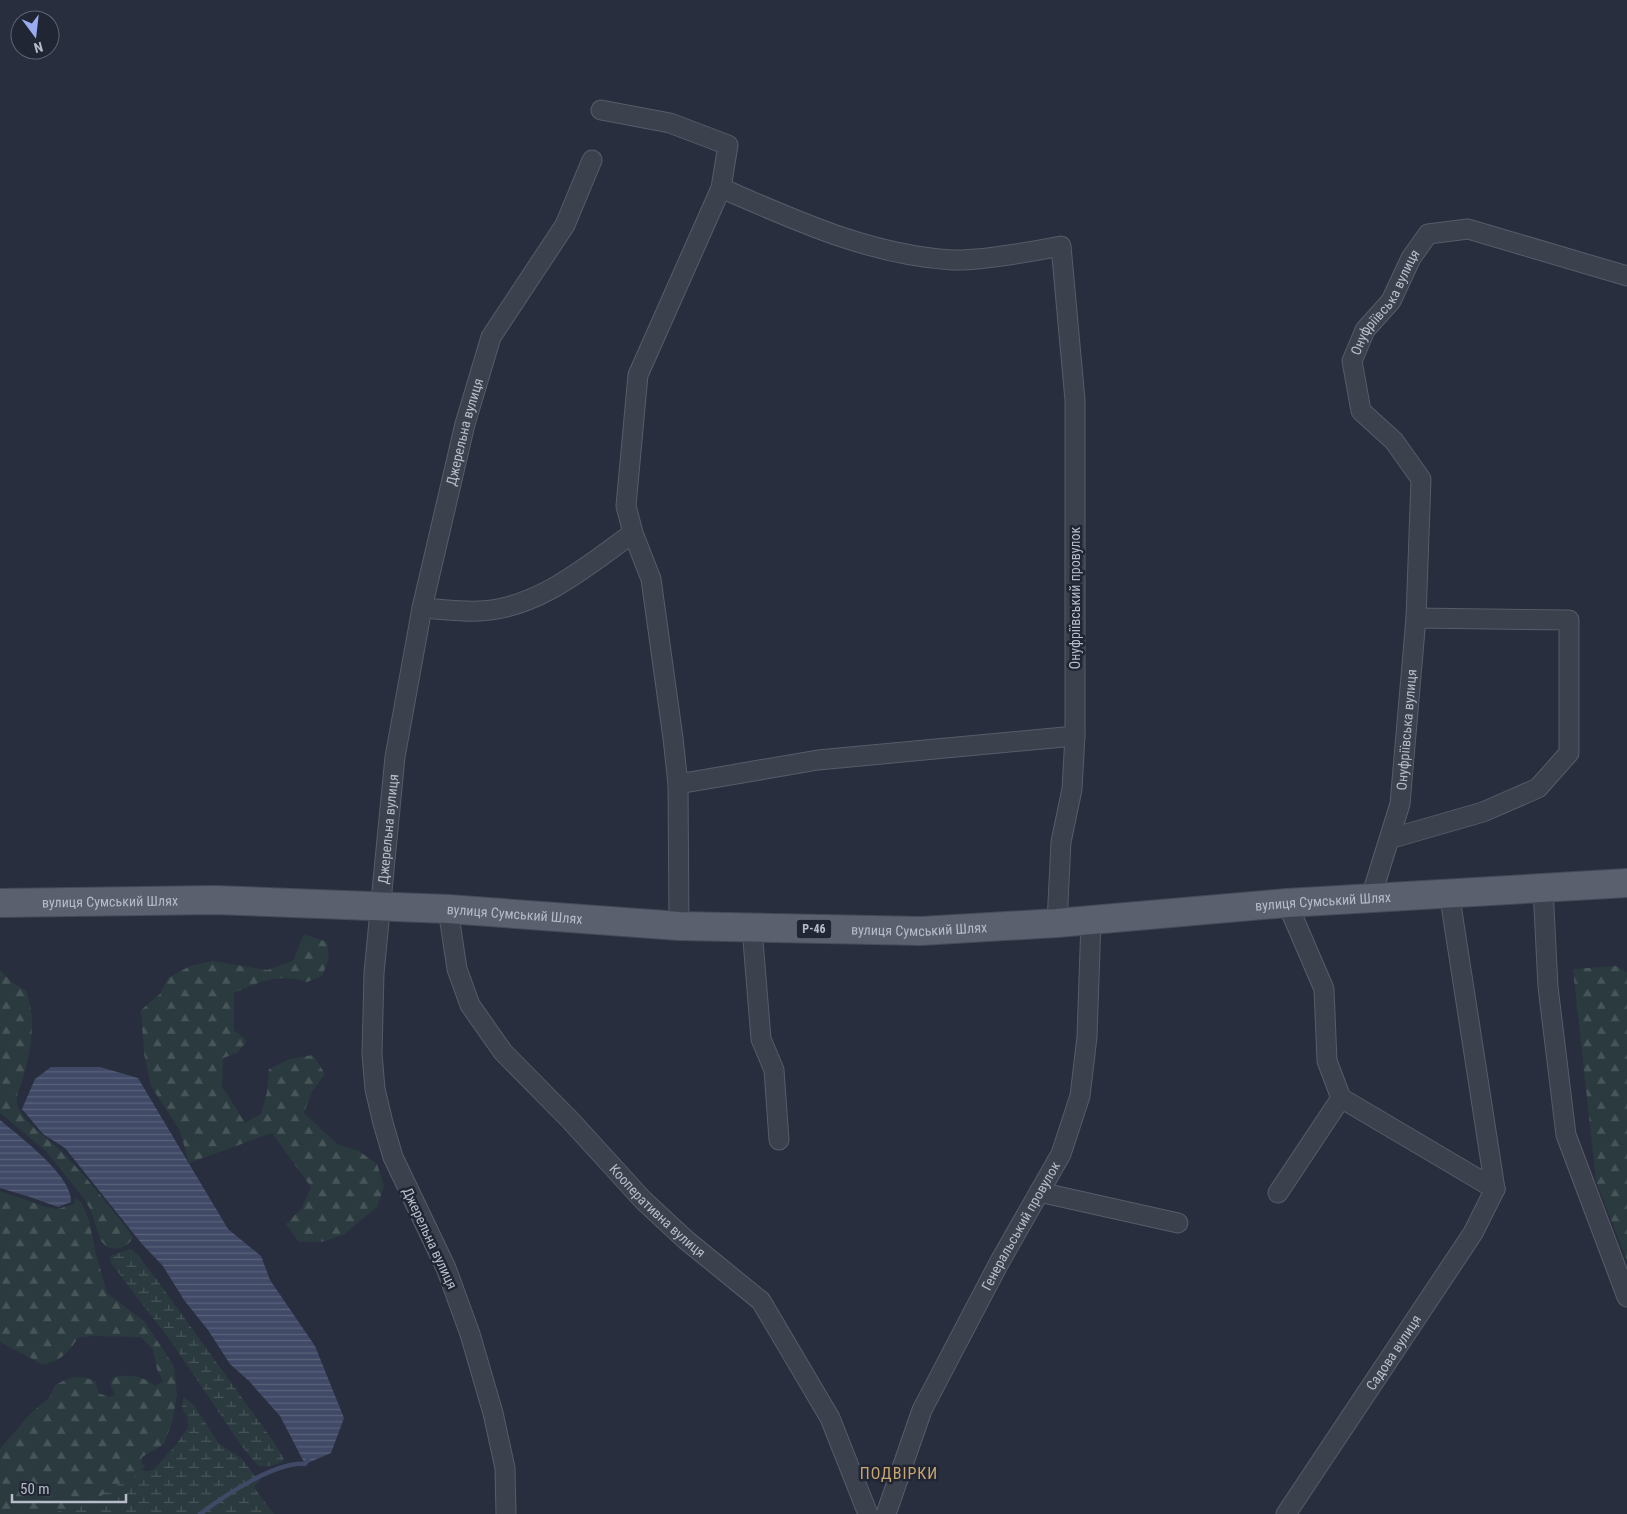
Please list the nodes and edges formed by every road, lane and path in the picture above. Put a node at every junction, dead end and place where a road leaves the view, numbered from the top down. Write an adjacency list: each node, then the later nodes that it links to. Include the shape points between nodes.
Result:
1 (601, 110): 3 (street, via 670,123 728,145)
2 (592, 160): 6 (street, Джерельна вулиця, via 565,225 491,337 465,424)
3 (721, 188): 5 (street, via 638,375 626,506); 8 (street, Онуфріївський провулок, via 821,231 911,256 954,260 1061,246 1075,400)
4 (1627, 276): 7 (street, Онуфріївська вулиця, via 1468,229 1428,234 1411,258 1391,301 1365,330 1352,361 1361,411 1394,441 1421,479)
5 (633, 533): 6 (street, via 548,592 516,605 480,611); 9 (street, via 651,579)
6 (422, 608): 17 (street, Джерельна вулиця, via 395,757)
7 (1416, 618): 10 (street, Онуфріївська вулиця, via 1400,804); 10 (street, via 1569,620 1569,753 1538,788 1483,812)
8 (1075, 736): 9 (street, via 818,760); 20 (street, Онуфріївський провулок, via 1072,789 1061,842)
9 (678, 784): 21 (street)
10 (1389, 839): 14 (street, Онуфріївська вулиця)
11 (1627, 883): 12 (main road, вулиця Сумський Шлях / Р-46)
12 (1543, 888): 13 (main road, вулиця Сумський Шлях / Р-46); 29 (street, via 1548,987 1566,1135)
13 (1449, 892): 14 (main road, вулиця Сумський Шлях / Р-46); 25 (street)
14 (1371, 897): 16 (main road, вулиця Сумський Шлях / Р-46)
15 (0, 903): 17 (main road, вулиця Сумський Шлях / Р-46, via 215,900)
16 (1287, 903): 19 (main road, вулиця Сумський Шлях / Р-46); 23 (street, via 1324,989 1327,1061)
17 (379, 905): 18 (main road, вулиця Сумський Шлях / Р-46); 30 (street, Джерельна вулиця, via 372,1054 377,1098 393,1157 446,1268 470,1334 505,1468)
18 (448, 909): 21 (main road, вулиця Сумський Шлях / Р-46); 31 (street, Кооперативна вулиця, via 457,969 470,1004 503,1052 643,1200 686,1240 761,1300 830,1418)
19 (1091, 920): 20 (main road, вулиця Сумський Шлях / Р-46); 26 (street, Генеральський провулок, via 1080,1096 1061,1154)
20 (1058, 923): 22 (main road, вулиця Сумський Шлях / Р-46, via 921,931)
21 (679, 926): 22 (main road, вулиця Сумський Шлях / Р-46)
22 (752, 928): 24 (street, via 761,1039 774,1070)
23 (1341, 1098): 25 (street); 27 (street)
24 (779, 1140)
25 (1495, 1189): 33 (street, Садова вулиця, via 1473,1234)
26 (1039, 1192): 28 (street); 32 (street, Генеральський провулок, via 922,1410)
27 (1278, 1193)
28 (1178, 1223)
29 (1627, 1297)
30 (506, 1514)
31 (868, 1514)
32 (886, 1514)
33 (1286, 1514)

